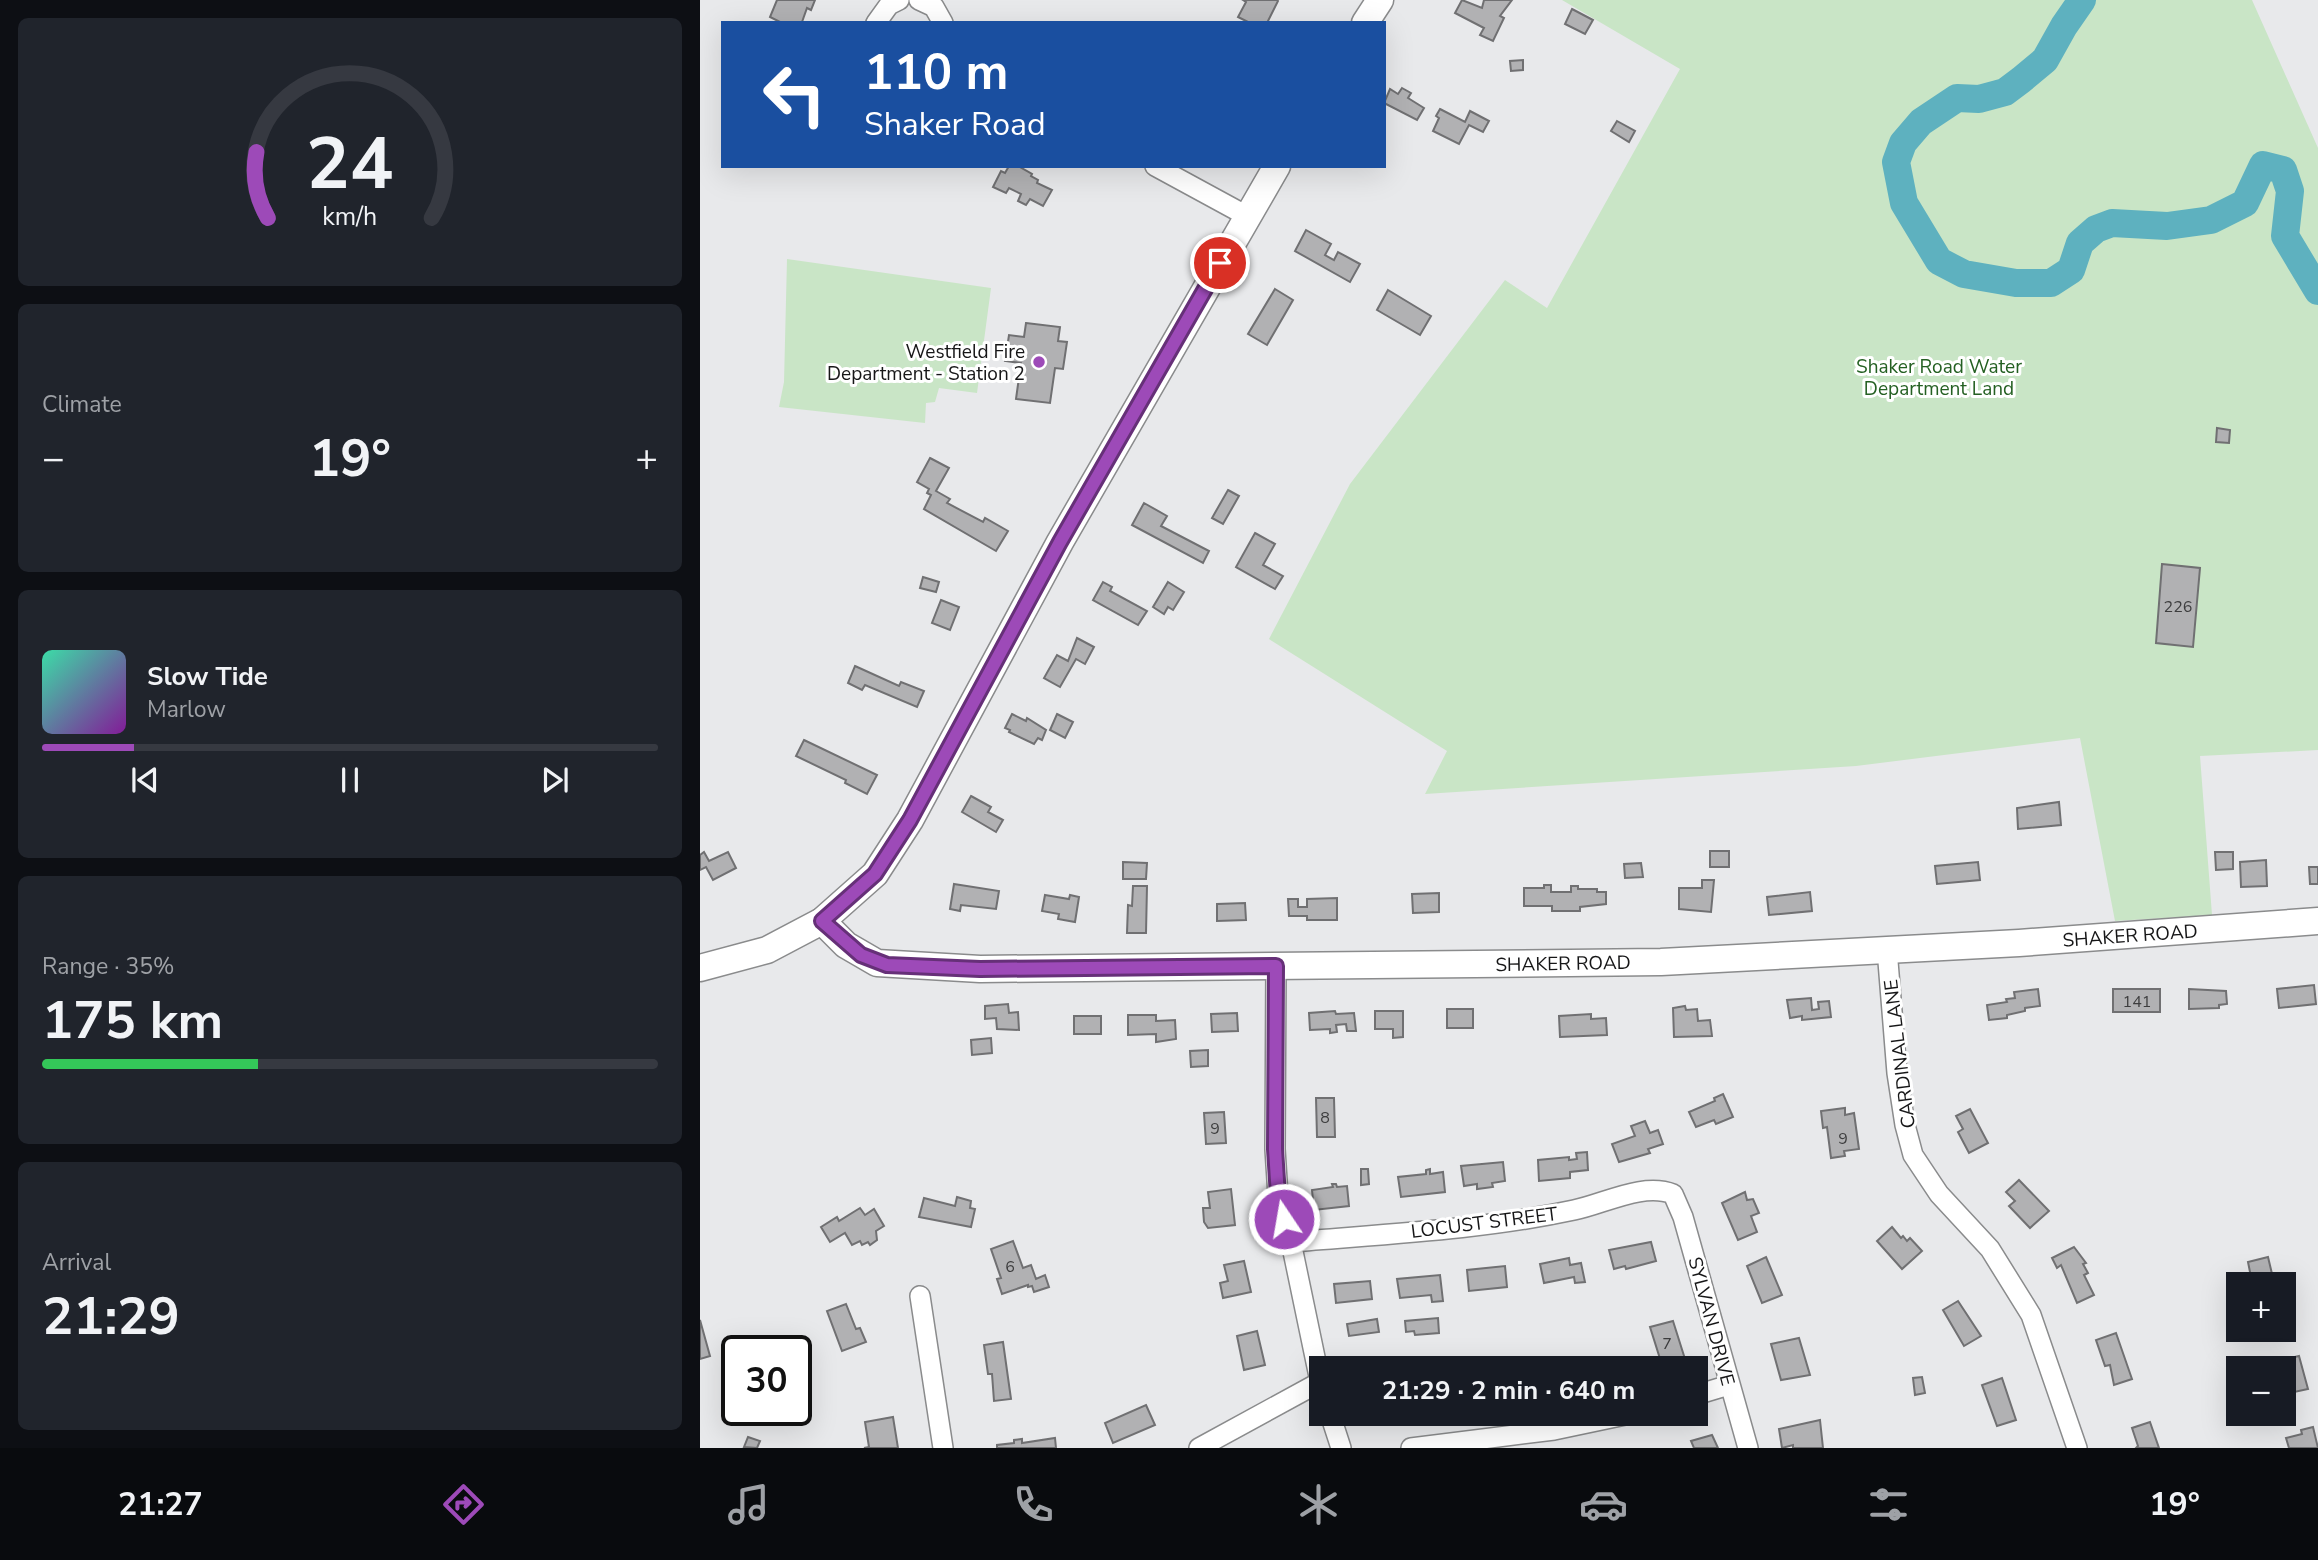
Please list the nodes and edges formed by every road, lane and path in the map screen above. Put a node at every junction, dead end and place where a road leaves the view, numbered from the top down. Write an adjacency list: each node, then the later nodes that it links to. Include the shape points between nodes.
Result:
1 (899, 0): 4 (street)
2 (919, 0): 5 (street, via 933,7)
3 (1380, 0): 6 (street)
4 (877, 21)
5 (942, 21)
6 (1366, 21)
7 (1159, 168): 9 (street)
8 (1276, 168): 9 (street)
9 (1247, 216): 10 (street, via 1060,542 910,820 875,874)
10 (822, 921): 13 (street, SHAKER ROAD, via 861,955 887,965 980,969); 14 (street, via 767,950)
11 (2318, 921): 12 (street, SHAKER ROAD)
12 (1887, 949): 13 (street, SHAKER ROAD, via 1661,962); 29 (street, CARDINAL LANE, via 1897,1073 1913,1155 1940,1194 1990,1249 2031,1315)
13 (1276, 966): 16 (street, via 1275,1149 1278,1196)
14 (700, 968)
15 (1673, 1194): 16 (street, LOCUST STREET, via 1645,1191 1573,1210 1498,1222); 19 (street, SYLVAN DRIVE)
16 (1291, 1242): 18 (street)
17 (920, 1296): 24 (street)
18 (1315, 1356)
19 (1729, 1385): 21 (street); 28 (street, SYLVAN DRIVE)
20 (1309, 1390): 25 (street)
21 (1708, 1391)
22 (1334, 1426): 26 (street)
23 (1574, 1426): 27 (street)
24 (943, 1448)
25 (1199, 1448)
26 (1341, 1448)
27 (1411, 1448)
28 (1748, 1448)
29 (2077, 1448)

